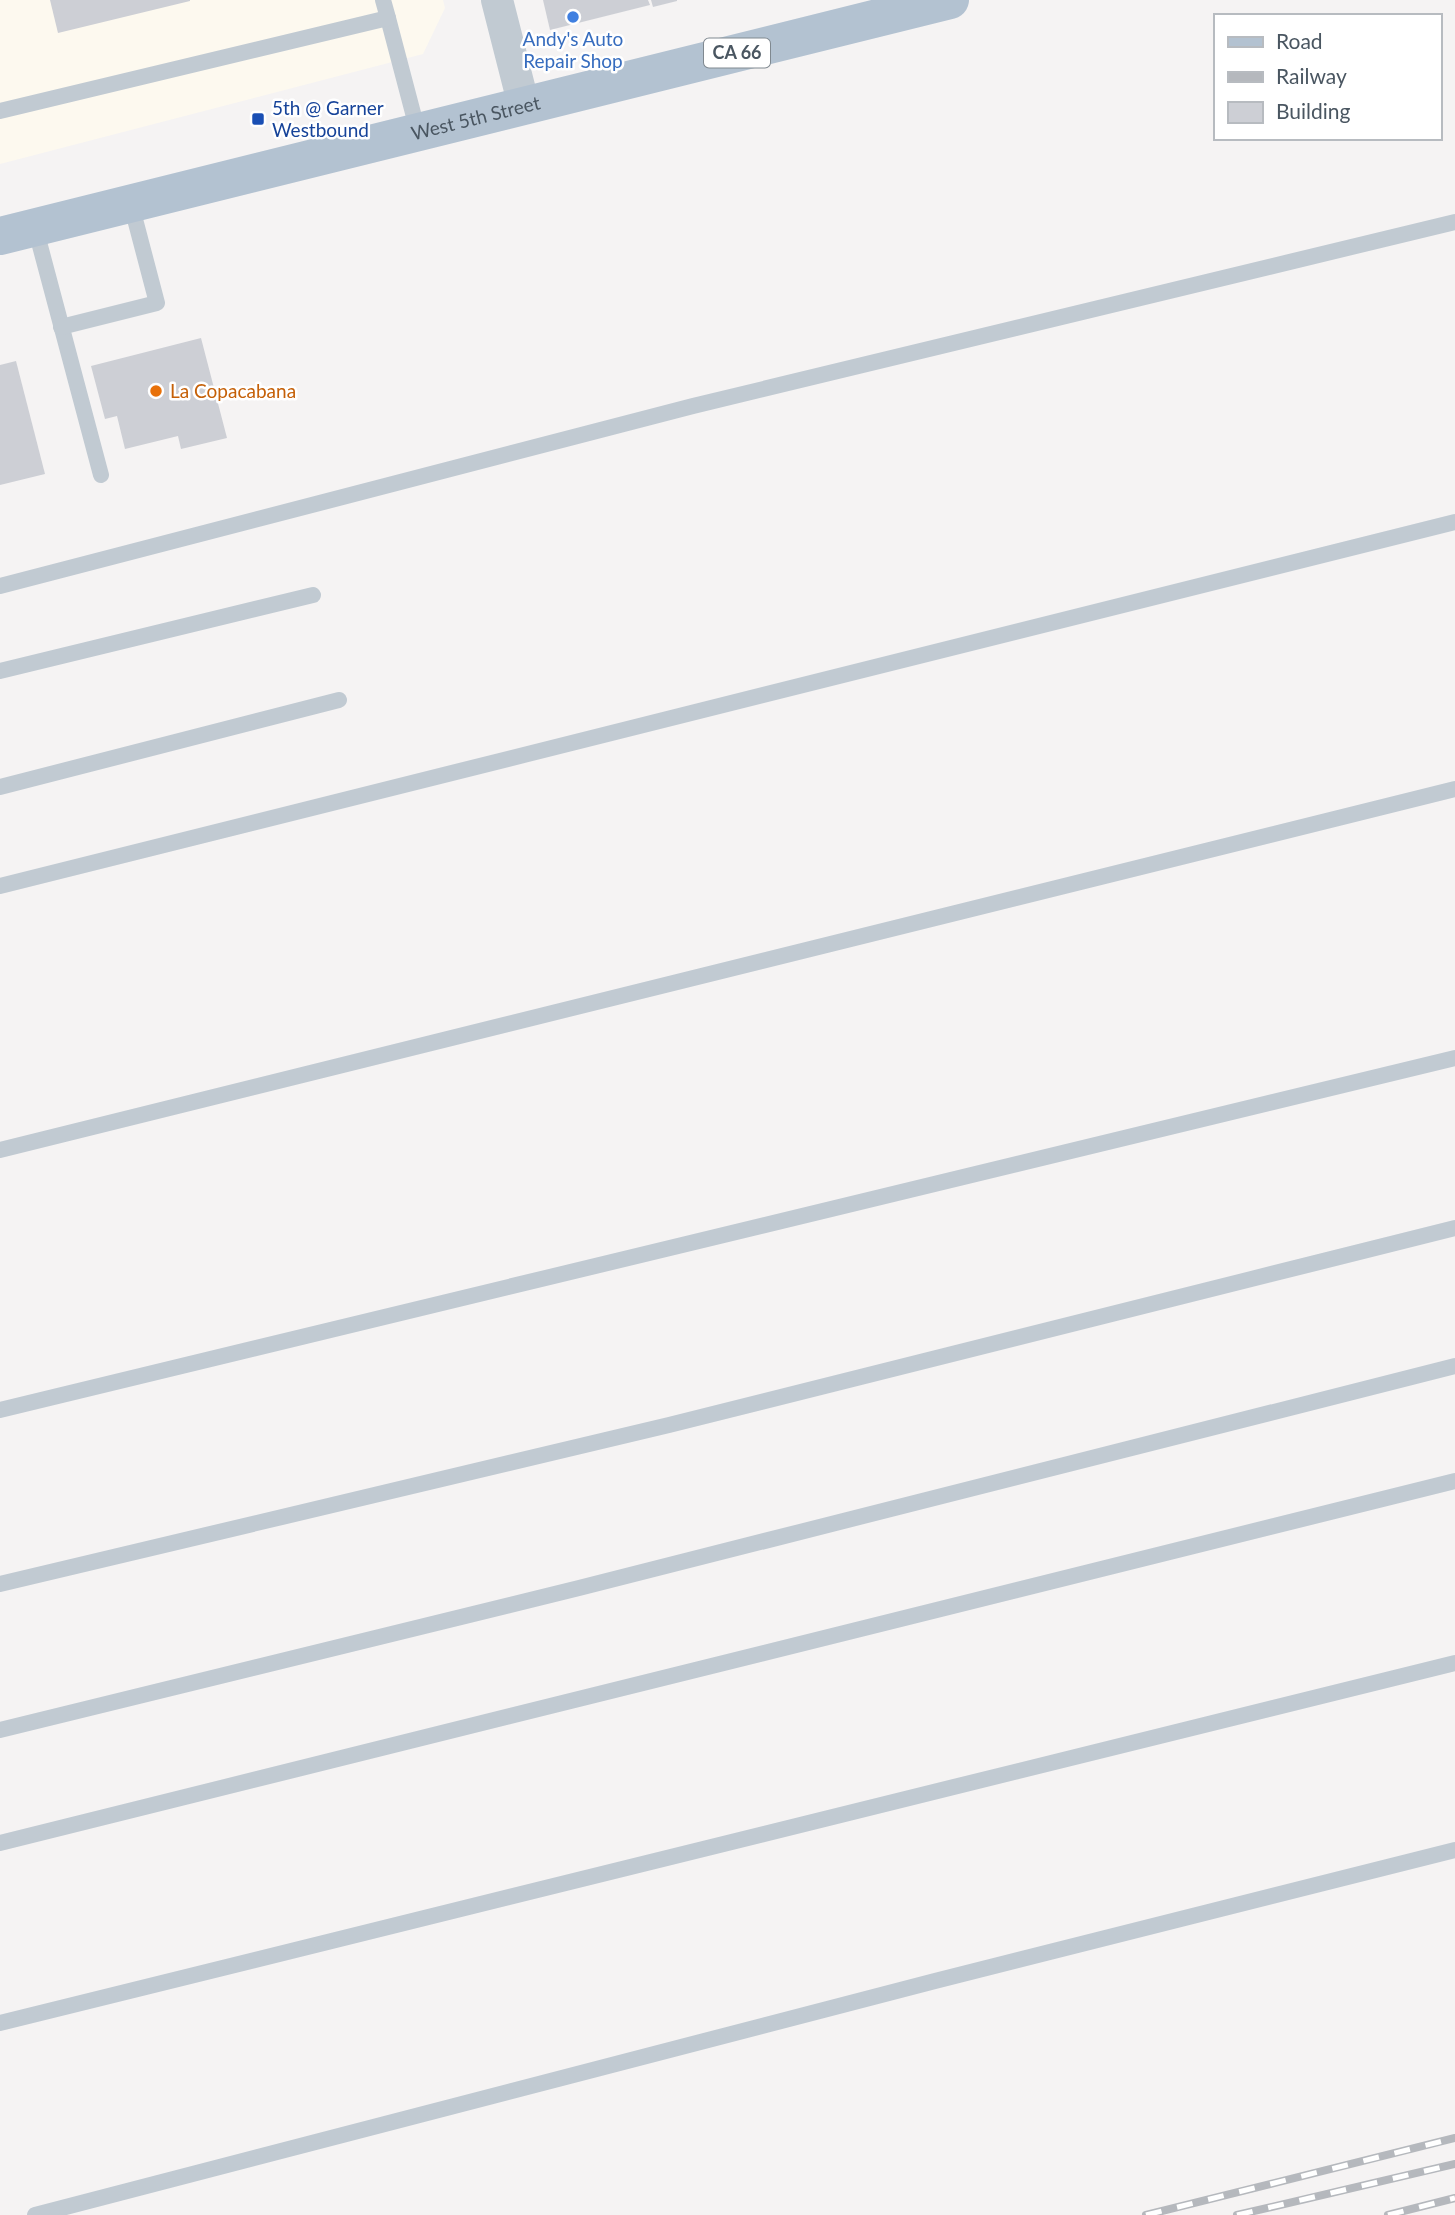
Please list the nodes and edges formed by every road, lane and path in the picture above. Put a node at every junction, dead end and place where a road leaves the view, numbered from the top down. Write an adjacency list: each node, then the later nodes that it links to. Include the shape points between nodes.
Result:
1 (383, 0): 4 (lane)
2 (497, 0): 5 (street)
3 (950, 0): 5 (main road, West 5th Street / CA 66)
4 (388, 18): 6 (lane); 7 (lane)
5 (524, 106): 7 (main road, West 5th Street / CA 66)
6 (0, 111)
7 (418, 132): 8 (main road, West 5th Street / CA 66)
8 (131, 203): 10 (main road, West 5th Street / CA 66); 11 (lane, via 157,303)
9 (1455, 222): 14 (lane, via 693,406)
10 (17, 231): 11 (lane)
11 (61, 327): 12 (lane)
12 (101, 475)
13 (1455, 522): 20 (lane)
14 (0, 586)
15 (313, 595): 16 (lane)
16 (0, 671)
17 (339, 700): 18 (lane)
18 (0, 788)
19 (1455, 789): 22 (lane)
20 (0, 886)
21 (1455, 1058): 25 (lane)
22 (0, 1150)
23 (1455, 1228): 27 (lane, via 669,1425)
24 (1455, 1366): 29 (lane)
25 (0, 1410)
26 (1455, 1481): 30 (lane)
27 (0, 1584)
28 (1455, 1663): 32 (lane)
29 (0, 1730)
30 (0, 1843)
31 (1455, 1850): 33 (lane)
32 (0, 2023)
33 (35, 2215)

